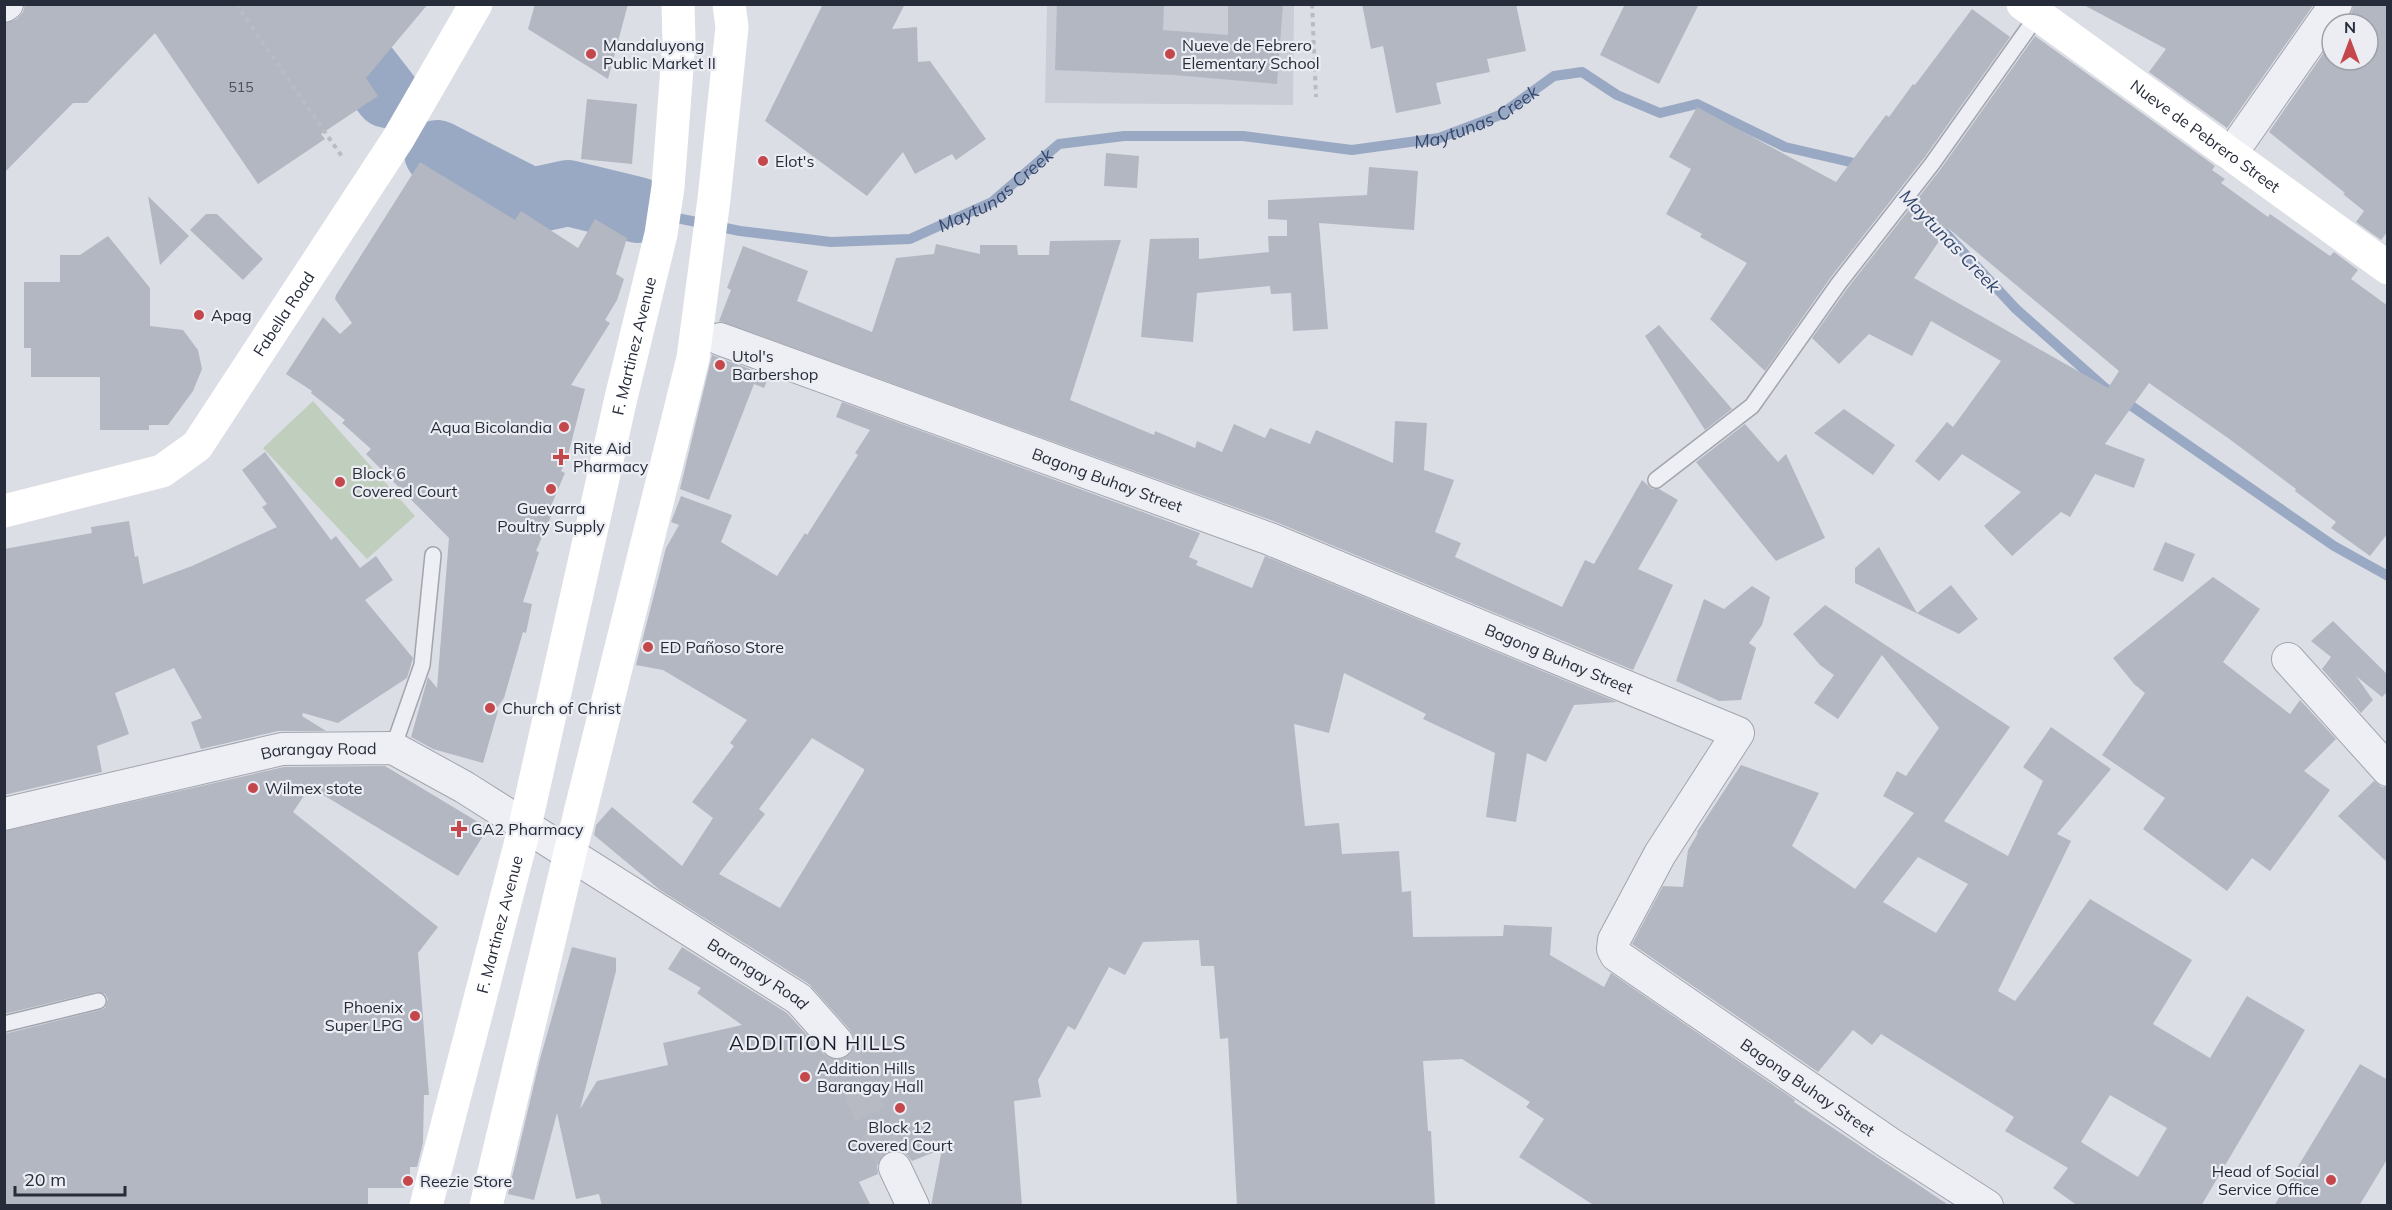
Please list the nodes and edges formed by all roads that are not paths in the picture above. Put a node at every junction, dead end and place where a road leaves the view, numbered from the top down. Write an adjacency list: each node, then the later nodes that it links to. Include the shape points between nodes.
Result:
1 (476, 4): 10 (main road, Fabella Road, via 399,139 197,446 162,471)
2 (678, 4): 16 (main road, F. Martinez Avenue, via 679,41 661,234)
3 (729, 4): 17 (main road, via 732,27 693,358)
4 (2336, 4): 6 (street)
5 (2030, 10): 6 (main road, Nueve de Pebrero Street); 9 (lane, via 1932,164 1839,283 1752,406)
6 (2231, 154): 7 (main road, Nueve de Pebrero Street)
7 (2388, 268)
8 (720, 339): 25 (street, Bagong Buhay Street, via 1270,539 1738,733 1660,854 1614,940 1616,955)
9 (1656, 480)
10 (4, 511)
11 (433, 555): 13 (lane, via 422,665)
12 (2288, 659): 14 (street)
13 (393, 748): 15 (street, Barangay Road, via 282,749); 16 (street, Barangay Road)
14 (2388, 770)
15 (4, 814)
16 (525, 826): 17 (street, Barangay Road); 22 (main road, F. Martinez Avenue)
17 (570, 853): 20 (street, Barangay Road, via 799,999); 23 (main road)
18 (98, 1001): 19 (lane)
19 (4, 1024)
20 (837, 1042)
21 (895, 1168): 24 (street)
22 (426, 1206)
23 (486, 1206)
24 (913, 1206)
25 (1987, 1206)

